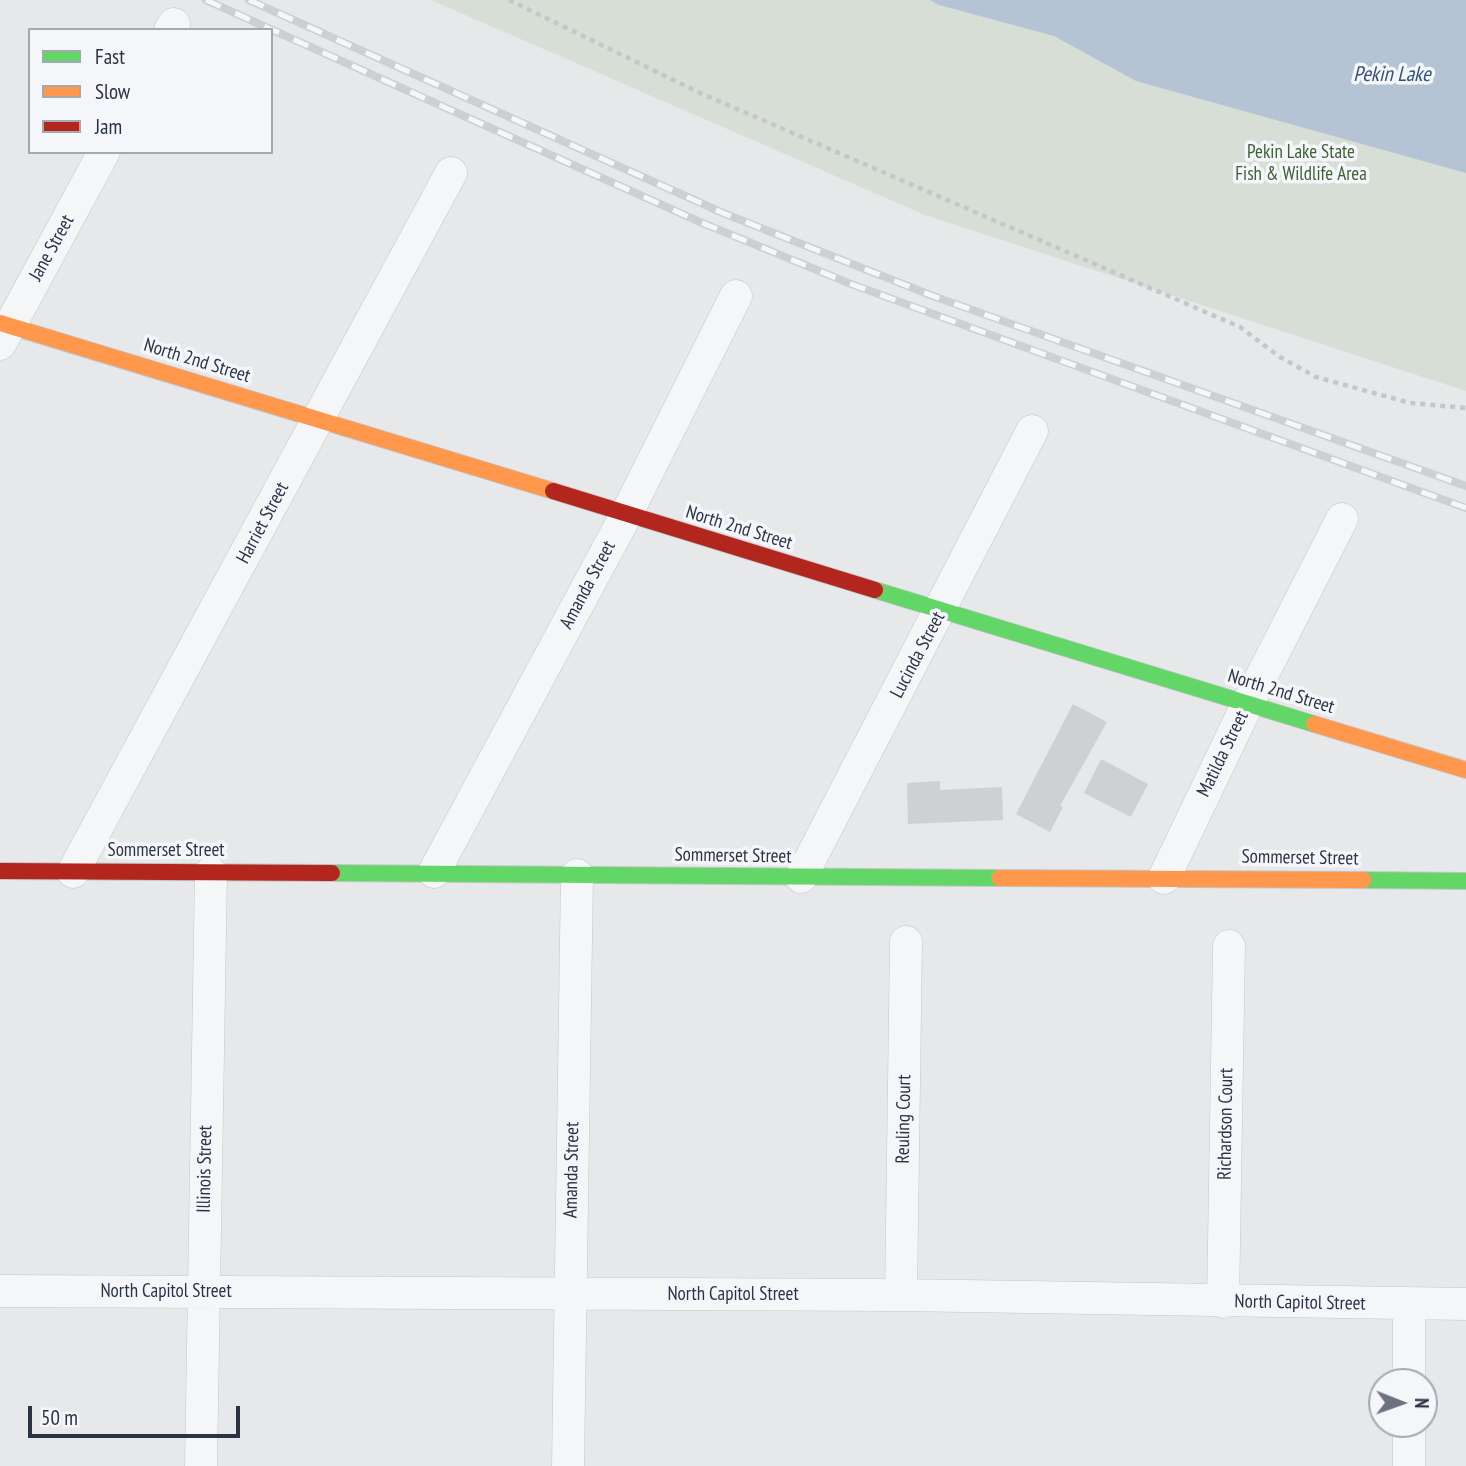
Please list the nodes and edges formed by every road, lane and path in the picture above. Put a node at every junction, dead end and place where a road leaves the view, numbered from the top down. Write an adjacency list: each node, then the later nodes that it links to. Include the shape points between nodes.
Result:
1 (509, 0): 6 (path, via 711,98 1240,327 1315,377 1410,403)
2 (103, 154): 5 (street, Jane Street)
3 (451, 173): 7 (street, Harriet Street)
4 (736, 296): 9 (street, Amanda Street)
5 (3, 331): 7 (main road, North 2nd Street)
6 (1466, 408)
7 (318, 421): 9 (main road, North 2nd Street); 15 (street, Harriet Street)
8 (1032, 431): 11 (street, Lucinda Street)
9 (626, 515): 11 (main road, North 2nd Street); 16 (street, Amanda Street)
10 (1342, 519): 12 (street, Matilda Street)
11 (941, 612): 12 (main road, North 2nd Street); 19 (street, Lucinda Street)
12 (1248, 703): 13 (main road, North 2nd Street); 20 (street, Matilda Street)
13 (1466, 770)
14 (0, 871): 15 (main road, Sommerset Street)
15 (73, 872): 17 (main road, Sommerset Street)
16 (434, 872): 17 (main road, Sommerset Street); 18 (main road, Sommerset Street)
17 (211, 873): 25 (street, Illinois Street)
18 (577, 875): 19 (main road, Sommerset Street); 26 (street, Amanda Street)
19 (801, 877): 20 (main road, Sommerset Street)
20 (1164, 878): 21 (main road, Sommerset Street)
21 (1466, 881)
22 (906, 942): 27 (street, Reuling Court)
23 (1229, 946): 28 (street, Richardson Court)
24 (0, 1291): 25 (street, North Capitol Street)
25 (203, 1292): 26 (street, North Capitol Street); 33 (street, Illinois Street)
26 (570, 1294): 27 (street, North Capitol Street); 34 (street, Amanda Street)
27 (901, 1295): 28 (street, North Capitol Street)
28 (1223, 1302): 29 (street, North Capitol Street)
29 (1409, 1304): 30 (street, North Capitol Street); 31 (street)
30 (1466, 1304)
31 (1409, 1368)
32 (1409, 1438): 35 (street)
33 (201, 1466)
34 (568, 1466)
35 (1409, 1466)

